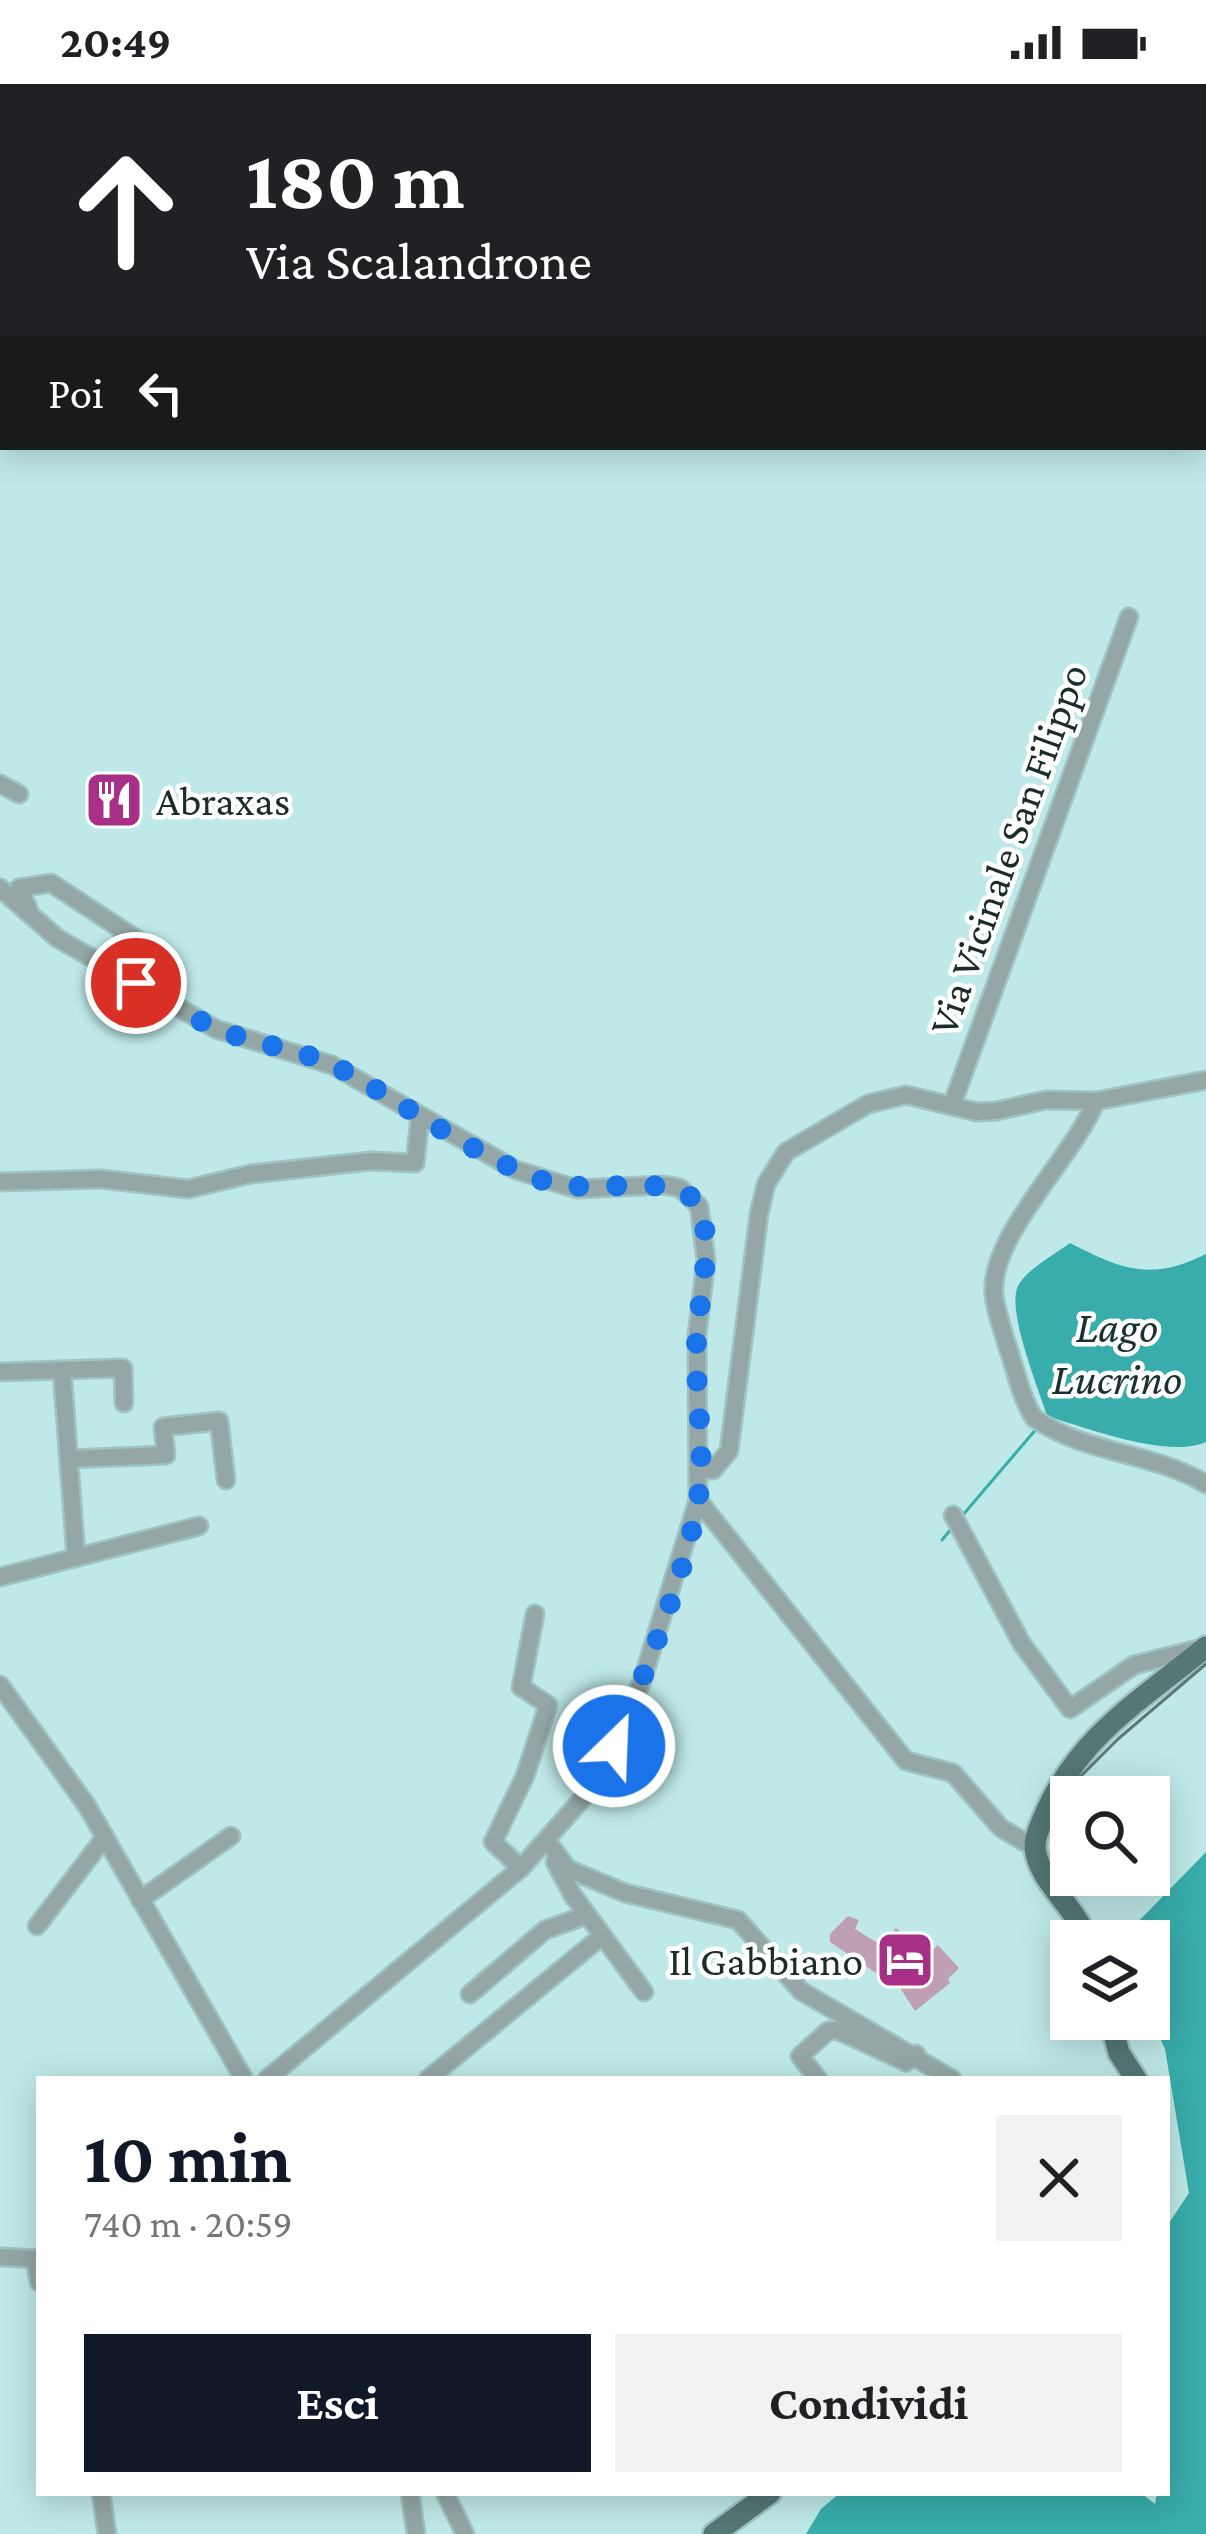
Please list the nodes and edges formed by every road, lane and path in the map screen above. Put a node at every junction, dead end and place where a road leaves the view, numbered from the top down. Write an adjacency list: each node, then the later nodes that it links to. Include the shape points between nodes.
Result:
1 (1129, 617): 9 (street, Via Vicinale San Filippo)
2 (0, 784): 3 (street)
3 (19, 794)
4 (0, 876): 5 (street)
5 (10, 888): 6 (street, via 51,883); 10 (street, via 56,938 216,1029 332,1065)
6 (156, 952)
7 (1206, 1080): 8 (street)
8 (1096, 1100): 9 (street, via 977,1112); 18 (street, via 997,1260 998,1318 1040,1422)
9 (952, 1105): 16 (street, via 906,1095 868,1103 803,1138 774,1167 753,1248 729,1451 713,1470)
10 (420, 1117): 11 (street, via 415,1163 271,1172 188,1189 100,1179); 16 (street, via 549,1183 664,1185 691,1196 706,1260 697,1335)
11 (0, 1183)
12 (62, 1370): 13 (street); 14 (street, via 123,1369); 15 (street)
13 (0, 1372)
14 (124, 1403)
15 (69, 1460): 17 (street, via 166,1455 163,1427 219,1421); 22 (street)
16 (701, 1470): 19 (street)
17 (226, 1480)
18 (1206, 1484)
19 (698, 1500): 30 (street, via 906,1762 953,1773 1001,1828); 31 (street, via 642,1681)
20 (956, 1520): 26 (street, via 1022,1644 1070,1709 1119,1673)
21 (199, 1526): 22 (street)
22 (76, 1557): 23 (street)
23 (0, 1576)
24 (535, 1614): 32 (street, via 521,1687 548,1705 493,1842)
25 (1206, 1647): 26 (main road)
26 (1165, 1668): 30 (main road, via 1075,1757)
27 (0, 1685): 29 (street)
28 (231, 1836): 33 (street)
29 (104, 1837): 33 (street); 36 (street)
30 (1034, 1848): 35 (main road)
31 (553, 1849): 32 (street); 34 (street); 41 (street, via 568,1869 625,1893 739,1920 801,1991)
32 (521, 1868): 44 (street)
33 (140, 1900): 43 (street)
34 (587, 1915): 37 (street); 39 (street, via 545,1930)
35 (1079, 1920)
36 (37, 1926)
37 (602, 1936): 38 (street); 45 (street)
38 (644, 1992)
39 (470, 1994)
40 (1115, 2040): 47 (main road)
41 (916, 2054): 42 (street); 46 (street, via 906,2062 828,2031 800,2056)
42 (936, 2073)
43 (242, 2076)
44 (271, 2076)
45 (432, 2076)
46 (816, 2076)
47 (1134, 2076)
48 (0, 2257): 49 (street)
49 (36, 2259)
50 (101, 2496): 54 (street)
51 (410, 2496): 55 (street)
52 (446, 2496): 56 (street)
53 (766, 2496): 57 (main road)
54 (107, 2534)
55 (416, 2534)
56 (465, 2534)
57 (714, 2534)

